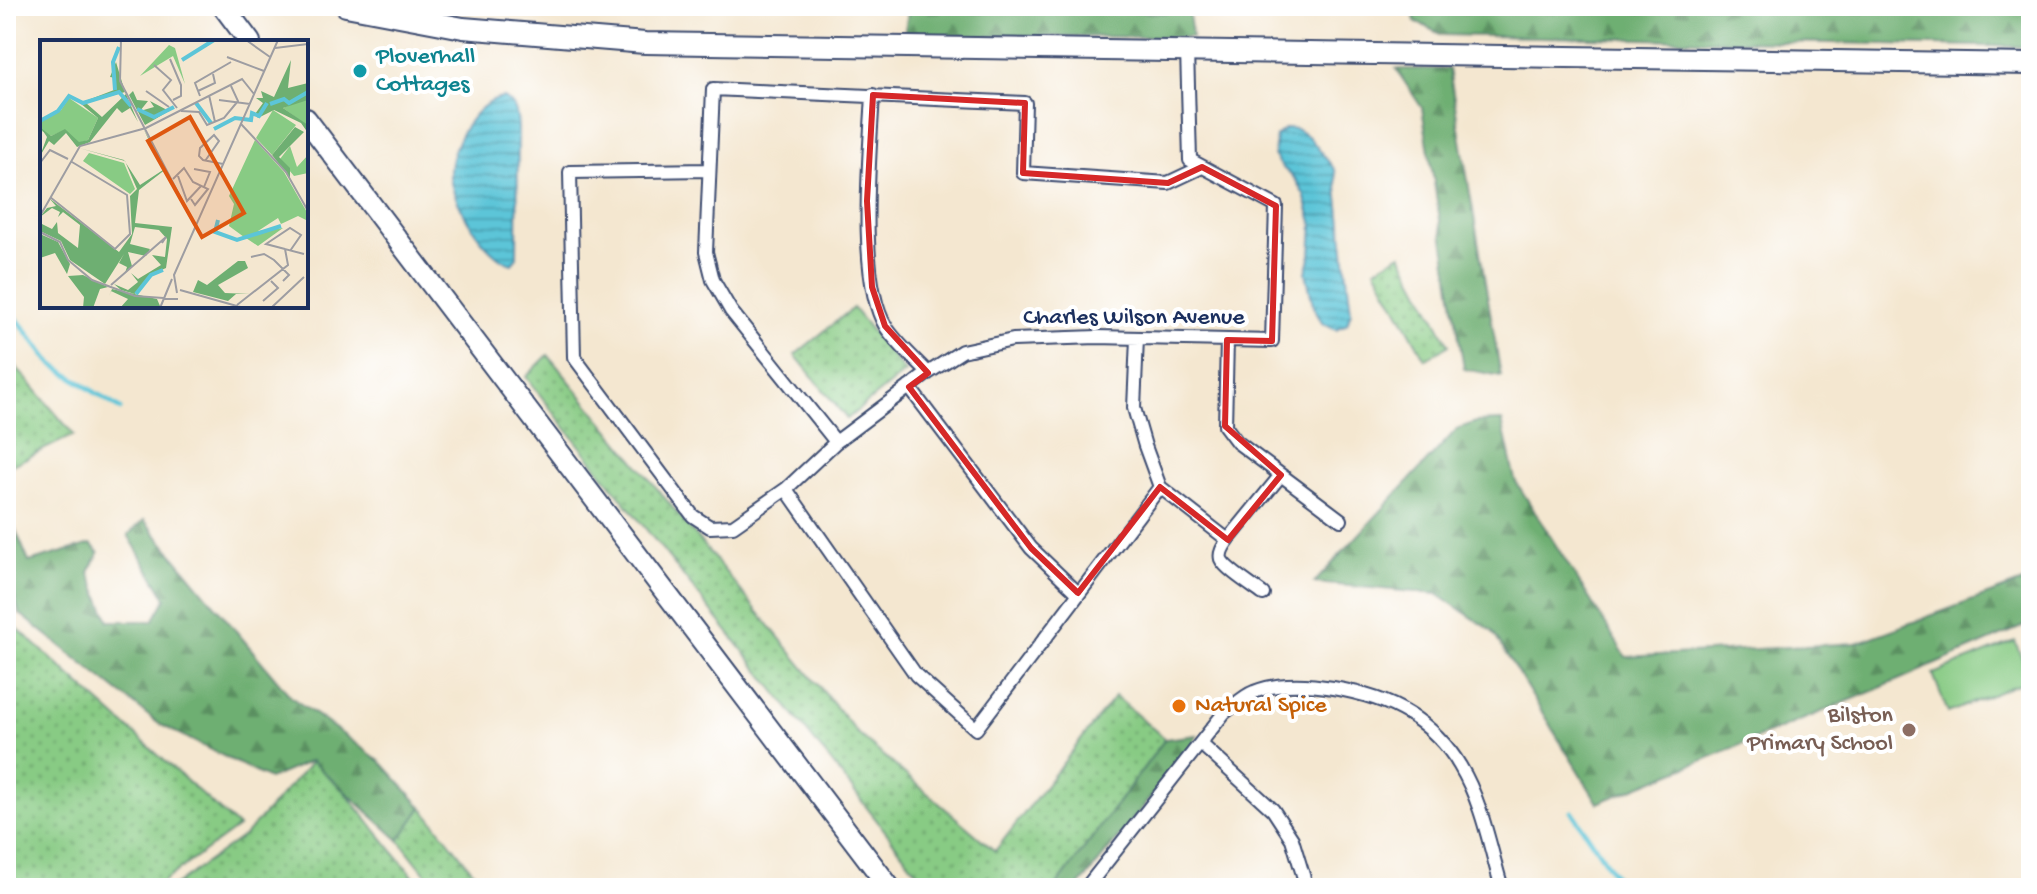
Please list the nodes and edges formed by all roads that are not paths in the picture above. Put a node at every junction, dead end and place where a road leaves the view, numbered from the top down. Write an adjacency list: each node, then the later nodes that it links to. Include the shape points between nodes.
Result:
1 (223, 6): 3 (main road)
2 (346, 6): 4 (main road, via 463,28 645,43)
3 (248, 40)
4 (1187, 50): 5 (main road); 8 (street, via 1190,160)
5 (2031, 64)
6 (873, 95): 8 (street, via 1025,103 1023,173 1168,183); 9 (street, via 713,89); 12 (street, via 867,201 872,287 885,326)
7 (308, 122): 23 (main road)
8 (1202, 167): 11 (street, Charles Wilson Avenue, via 1276,206 1272,341)
9 (709, 170): 14 (street, via 706,252 713,280 731,311); 17 (street, Charles Wilson Avenue, via 570,172 574,357 693,516 710,527 733,526)
10 (1137, 338): 11 (street, Charles Wilson Avenue); 12 (street, Charles Wilson Avenue, via 1013,340 962,351); 16 (street, via 1134,408)
11 (1227, 340): 15 (street, via 1225,426 1237,442)
12 (928, 373): 13 (street, Charles Wilson Avenue)
13 (909, 387): 14 (street, Charles Wilson Avenue); 20 (street, via 1031,548)
14 (836, 442): 17 (street, Charles Wilson Avenue)
15 (1281, 475): 18 (street); 19 (street)
16 (1160, 487): 19 (street); 20 (street)
17 (786, 489): 20 (street, via 916,675 976,729)
18 (1341, 520)
19 (1228, 540): 21 (street, via 1221,559)
20 (1078, 593)
21 (1263, 594)
22 (1201, 744): 24 (street); 25 (street, via 1273,810 1292,839); 26 (street, via 1224,713 1252,692 1280,685 1326,686 1407,713 1440,738 1461,766)
23 (890, 888)
24 (1086, 888)
25 (1307, 888)
26 (1502, 888)

